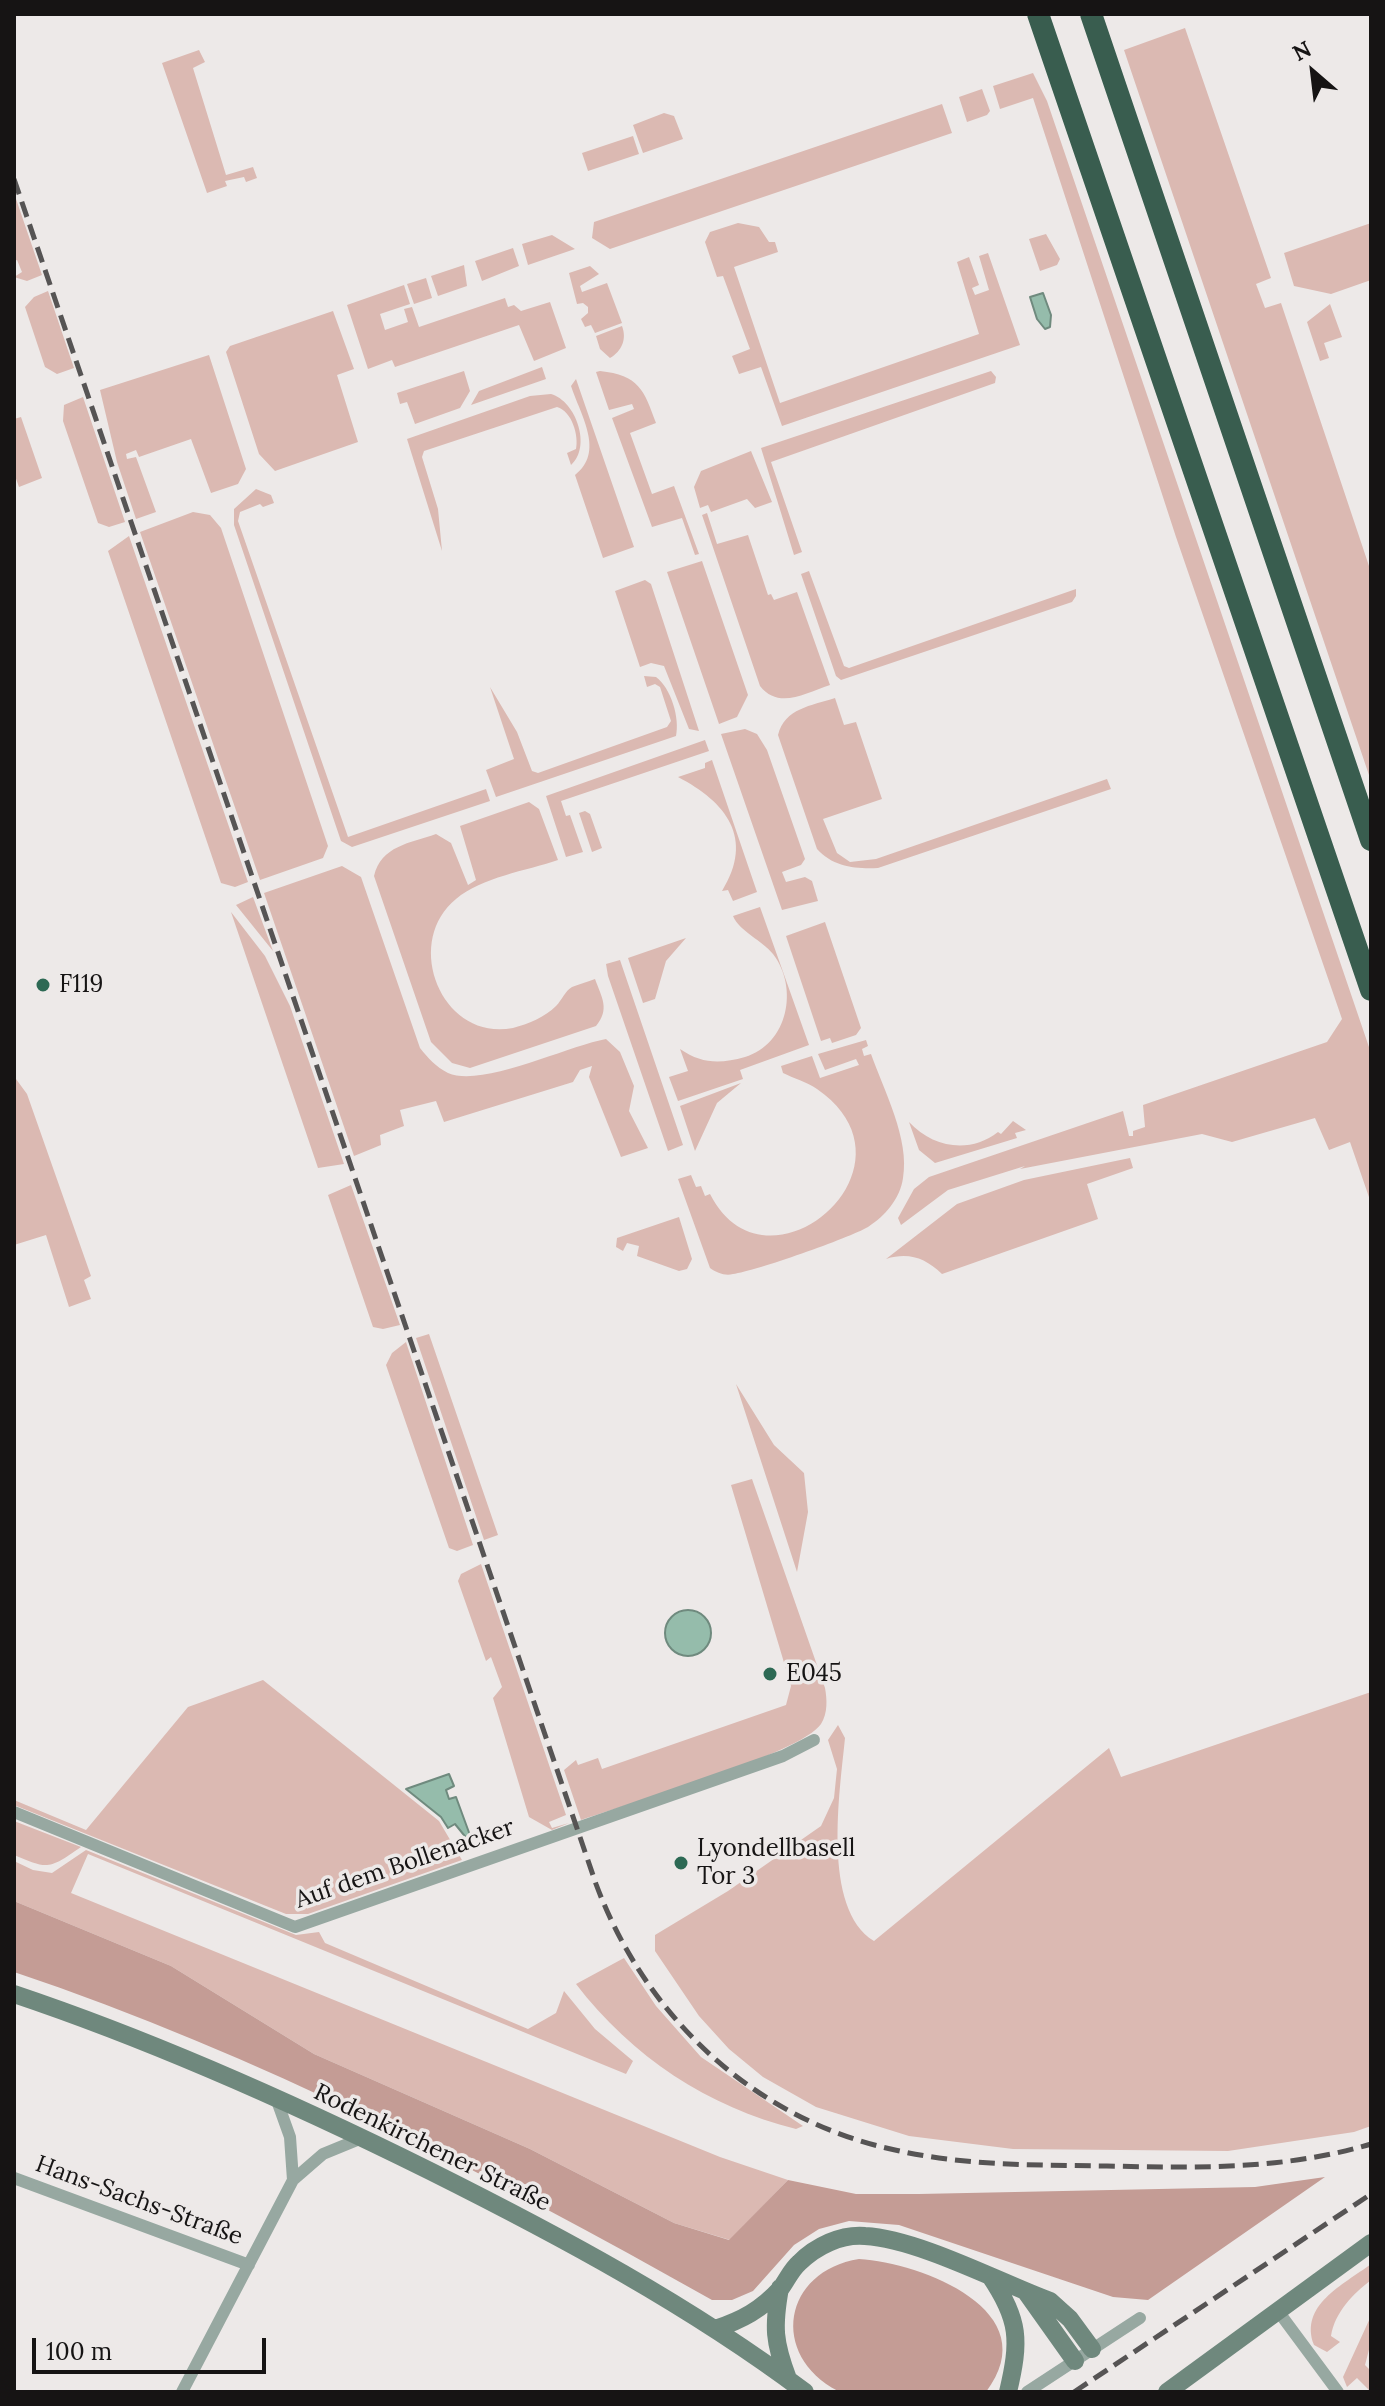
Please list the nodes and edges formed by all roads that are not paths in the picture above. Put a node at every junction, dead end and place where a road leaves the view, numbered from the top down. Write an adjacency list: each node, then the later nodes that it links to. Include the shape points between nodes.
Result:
1 (1038, 14): 4 (highway)
2 (1091, 14): 3 (highway)
3 (1371, 840)
4 (1371, 990)
5 (814, 1740): 6 (street, Auf dem Bollenacker, via 783,1756 295,1927)
6 (14, 1812)
7 (14, 1994): 8 (main road, Rodenkirchener Straße, via 114,2029)
8 (276, 2098): 9 (main road, Rodenkirchener Straße); 11 (street, via 290,2137)
9 (362, 2138): 11 (street, via 323,2154); 19 (main road, Rodenkirchener Straße, via 519,2215)
10 (14, 2178): 13 (street, Hans-Sachs-Straße)
11 (293, 2180): 13 (street)
12 (1371, 2243): 17 (main road)
13 (249, 2265): 23 (street)
14 (990, 2276): 15 (main road, via 894,2241 864,2236 823,2245 798,2263); 16 (main road); 25 (main road, via 1017,2329)
15 (780, 2288): 19 (main road, via 751,2317); 22 (main road, via 773,2326)
16 (1026, 2292): 20 (main road, via 1050,2301); 21 (main road)
17 (1278, 2311): 27 (main road); 28 (street)
18 (1140, 2318): 20 (street)
19 (715, 2329): 22 (main road, Rodenkirchener Straße)
20 (1092, 2349): 21 (street)
21 (1075, 2361): 26 (street)
22 (788, 2379): 24 (main road, Rodenkirchener Straße)
23 (182, 2392)
24 (805, 2392)
25 (1008, 2392)
26 (1027, 2392)
27 (1167, 2392)
28 (1338, 2392)

